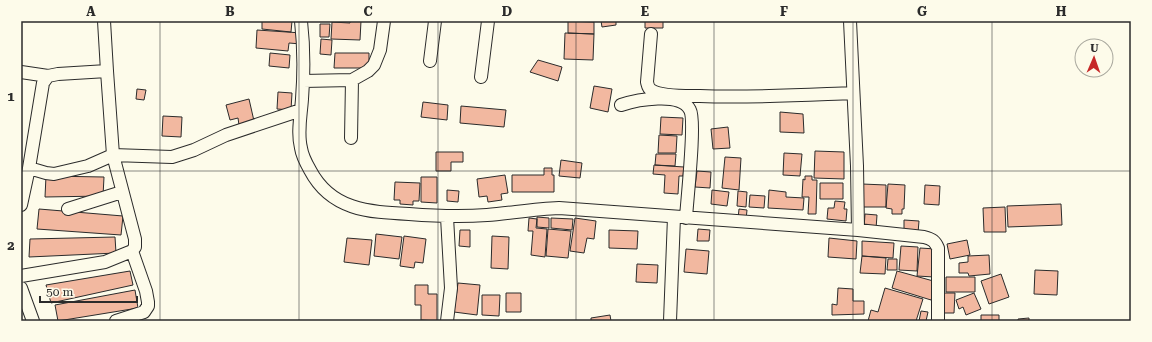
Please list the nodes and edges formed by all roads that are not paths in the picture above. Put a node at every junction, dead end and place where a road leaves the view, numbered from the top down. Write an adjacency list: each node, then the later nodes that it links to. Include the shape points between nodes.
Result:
1 (104, 21): 9 (street)
2 (301, 21): 14 (street)
3 (384, 21): 13 (street, via 380,50 374,65)
4 (435, 21): 8 (street)
5 (488, 21): 12 (street)
6 (850, 21): 15 (street)
7 (651, 34): 15 (street, via 647,82 652,91 680,96 745,97)
8 (430, 61)
9 (107, 71): 11 (street); 19 (street)
10 (21, 72): 11 (street)
11 (48, 76): 20 (street, via 43,83)
12 (481, 77)
13 (352, 80): 14 (street); 18 (street)
14 (303, 81): 17 (street)
15 (853, 94): 26 (street)
16 (620, 105): 25 (street, via 659,98 682,103 691,110 692,126)
17 (301, 110): 19 (street, via 226,135 172,157); 24 (street, via 301,149 313,176 332,196 360,209)
18 (351, 138)
19 (113, 154): 20 (street, via 65,173 46,173); 21 (street)
20 (27, 162): 22 (street)
21 (122, 192): 23 (street); 27 (street, via 136,239)
22 (21, 205)
23 (68, 209)
24 (447, 217): 25 (street, via 559,208); 32 (street, via 452,288)
25 (680, 217): 26 (street); 33 (street)
26 (858, 230): 34 (street, via 924,237 936,243 939,256)
27 (132, 251): 28 (street, via 105,262); 31 (street, via 146,291 148,306 144,312)
28 (21, 276)
29 (21, 288): 30 (street)
30 (33, 321)
31 (116, 321)
32 (447, 321)
33 (670, 321)
34 (938, 321)

